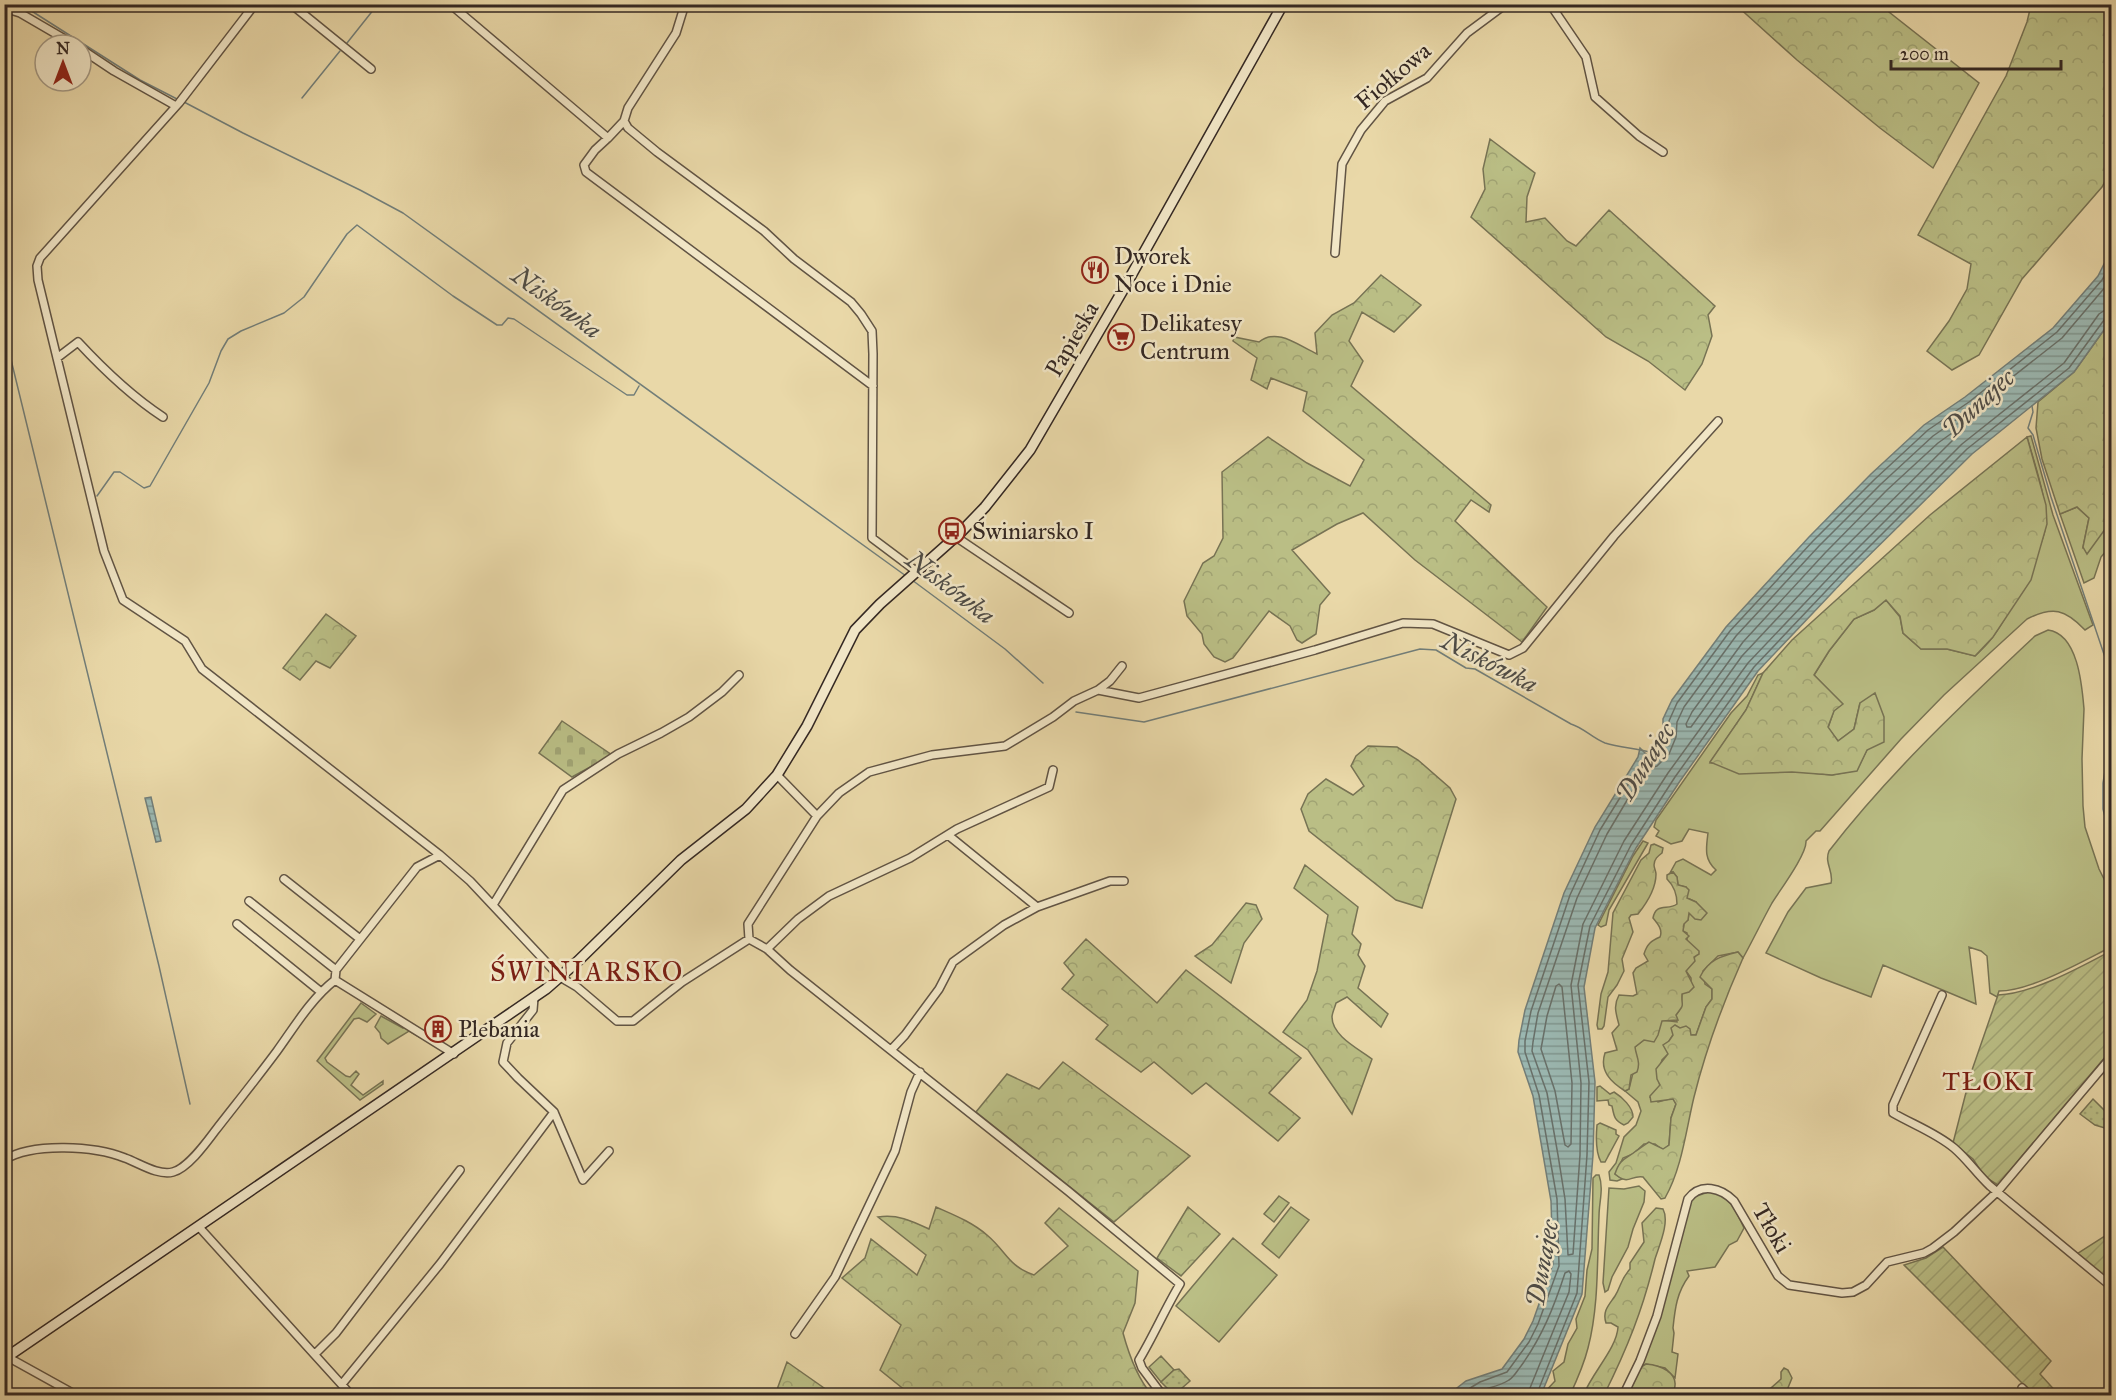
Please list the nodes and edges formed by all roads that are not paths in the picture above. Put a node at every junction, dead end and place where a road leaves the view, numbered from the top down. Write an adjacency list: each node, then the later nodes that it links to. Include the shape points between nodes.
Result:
1 (255, 4): 12 (street)
2 (291, 4): 11 (street)
3 (450, 4): 14 (street)
4 (685, 4): 13 (street, via 676,33 628,108)
5 (1283, 4): 21 (street, Papieska, via 1030,450)
6 (1506, 4): 16 (street, Fiołkowa, via 1467,33 1427,78 1385,101 1361,130 1342,164)
7 (1550, 4): 15 (street, via 1586,57 1595,97)
8 (4, 8): 9 (street)
9 (54, 33)
10 (93, 57): 12 (street)
11 (371, 69)
12 (177, 104): 17 (street, via 38,262 38,280)
13 (624, 121): 14 (street); 18 (street, via 657,152 764,231 857,308 872,331)
14 (608, 138): 18 (street, via 584,165 586,172)
15 (1663, 152)
16 (1335, 253)
17 (57, 358): 19 (street, via 78,342 138,400); 31 (street, via 104,551 123,600 185,641 202,669)
18 (873, 386): 22 (street, via 872,538)
19 (163, 417)
20 (1718, 421): 26 (street, via 1635,511 1522,648 1509,655 1433,624 1403,623 1139,698)
21 (956, 537): 22 (street, Papieska); 23 (street)
22 (916, 572): 28 (street, Papieska, via 873,610 852,635 807,726)
23 (1069, 613)
24 (1122, 666): 26 (street)
25 (739, 675): 35 (street, via 689,717 618,754 563,790)
26 (1098, 690): 29 (street, via 1005,746 932,755 869,772 839,793)
27 (1053, 770): 30 (street, via 1048,787)
28 (777, 775): 29 (street); 42 (street, Papieska, via 746,809 681,860)
29 (817, 816): 39 (street, via 748,924)
30 (948, 835): 36 (street); 40 (street, via 910,858 829,896)
31 (440, 855): 35 (street); 38 (street, via 417,867)
32 (284, 879): 38 (street)
33 (1124, 881): 36 (street, via 1110,880)
34 (249, 902): 41 (street)
35 (493, 905): 42 (street)
36 (1037, 907): 47 (street, via 1004,925 953,962 939,989)
37 (237, 924): 44 (street)
38 (360, 939): 41 (street)
39 (749, 939): 40 (street); 42 (street, via 682,982 633,1021 617,1021 577,987)
40 (767, 949): 47 (street)
41 (336, 970): 43 (street)
42 (560, 978): 46 (street, Papieska)
43 (335, 980): 44 (street); 48 (street)
44 (321, 992): 53 (street, via 201,1149 179,1169 160,1172 107,1152 80,1148 24,1152)
45 (1942, 995): 55 (street, via 1893,1113 1945,1141)
46 (534, 998): 48 (street, Papieska); 51 (street, via 533,1010 507,1043 503,1062)
47 (891, 1050): 50 (street)
48 (454, 1054): 56 (street, Papieska)
49 (2112, 1056): 55 (street, Tłoki)
50 (920, 1072): 58 (street, via 895,1151 835,1277); 65 (street, via 1180,1284 1139,1360)
51 (554, 1112): 52 (street, via 584,1180); 61 (street, via 440,1264)
52 (609, 1151)
53 (4, 1160)
54 (460, 1170): 59 (street, via 336,1333)
55 (1998, 1191): 57 (street); 66 (street, Tłoki, via 1933,1248 1887,1262 1866,1285 1842,1293 1789,1285 1778,1276 1734,1201 1712,1187 1699,1190 1688,1199 1651,1336)
56 (199, 1227): 59 (street); 60 (street, Papieska)
57 (2112, 1287)
58 (795, 1334)
59 (315, 1354): 61 (street)
60 (6, 1357): 63 (street)
61 (342, 1384): 64 (street)
62 (2022, 1388): 67 (street)
63 (78, 1395)
64 (352, 1395)
65 (1163, 1395)
66 (1623, 1395)
67 (2030, 1395)

